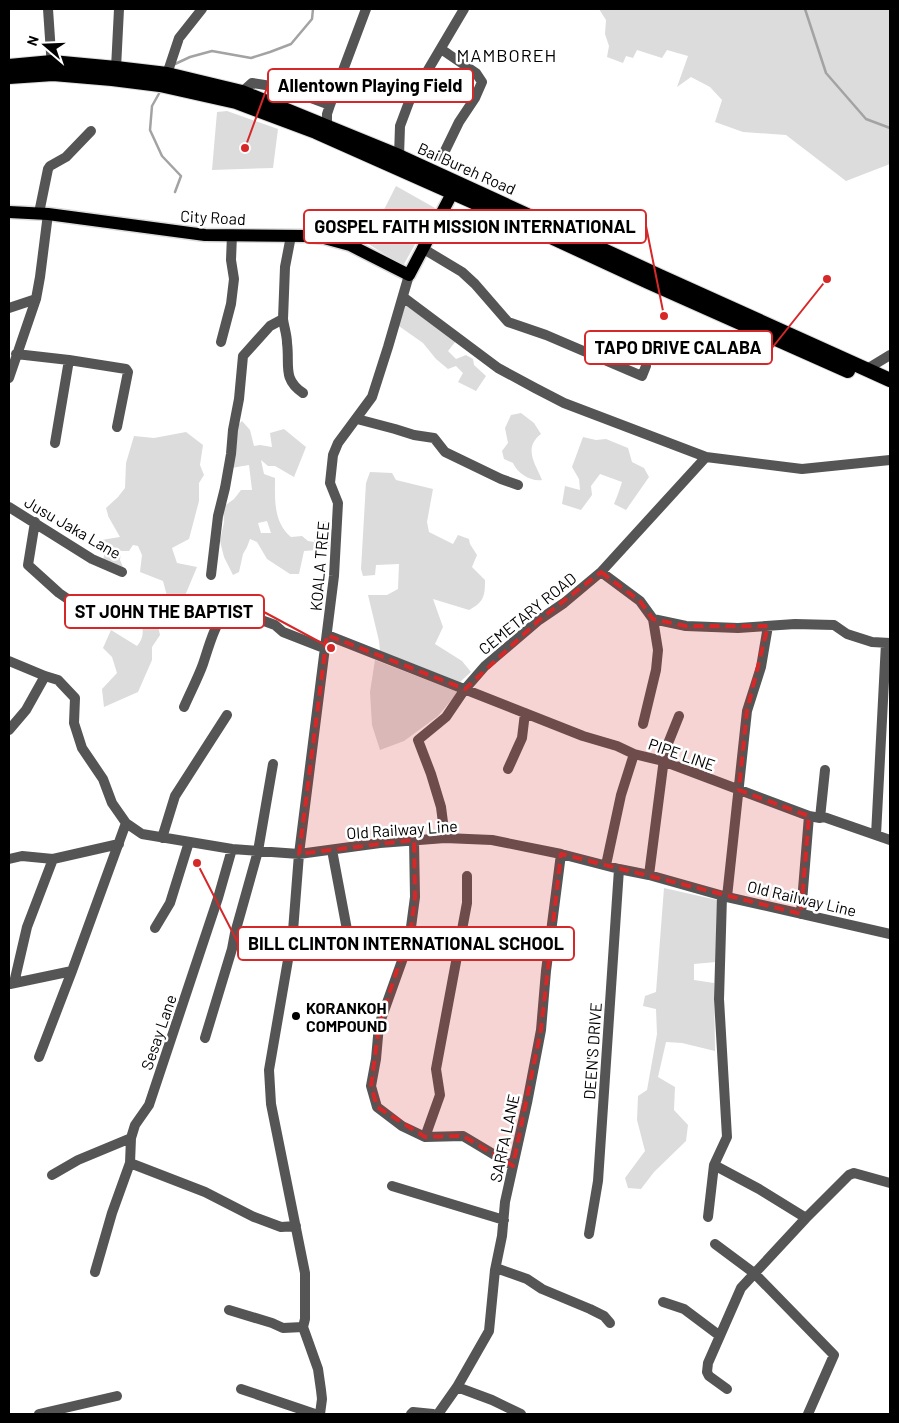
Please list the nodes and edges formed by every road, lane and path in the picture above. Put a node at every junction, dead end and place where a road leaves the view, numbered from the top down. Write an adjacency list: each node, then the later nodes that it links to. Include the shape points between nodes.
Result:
1 (119, 9): 9 (street)
2 (202, 9): 10 (street, via 178,38)
3 (366, 9): 13 (street)
4 (464, 9): 6 (street)
5 (50, 11): 8 (street)
6 (441, 49): 16 (street, via 409,102 400,126); 17 (street, via 476,73 482,82)
7 (9, 66): 8 (highway, Bai Bureh Road)
8 (52, 68): 9 (highway, Bai Bureh Road); 11 (highway, Bai Bureh Road); 18 (highway, Bai Bureh Road, via 160,84 236,102)
9 (116, 68): 10 (highway, Bai Bureh Road)
10 (167, 74): 12 (highway, Bai Bureh Road)
11 (9, 77)
12 (242, 92): 13 (street, via 252,83 284,88); 14 (highway, Bai Bureh Road)
13 (330, 105): 14 (street)
14 (327, 126): 16 (highway, Bai Bureh Road)
15 (92, 132): 20 (street, via 48,169)
16 (399, 156): 18 (highway, Bai Bureh Road)
17 (442, 156)
18 (455, 188): 23 (main road); 34 (highway, Bai Bureh Road); 37 (highway, Bai Bureh Road, via 648,282)
19 (9, 212): 20 (main road, City Road)
20 (44, 214): 21 (main road, City Road, via 205,235); 26 (street)
21 (232, 235): 22 (main road, City Road); 29 (street, via 234,278)
22 (291, 236): 24 (main road, City Road, via 324,238 350,245); 28 (street, via 285,267)
23 (422, 248): 24 (main road); 33 (street, via 462,272 508,322 642,376)
24 (409, 275): 25 (street, KOALA TREE)
25 (403, 297): 39 (street, KOALA TREE, via 372,397); 42 (street, via 498,368 535,388)
26 (36, 299): 27 (street); 30 (street)
27 (9, 308)
28 (283, 319): 38 (street, via 290,378 295,388); 49 (street, via 270,326 243,356)
29 (221, 342)
30 (16, 354): 32 (street); 35 (street)
31 (890, 355): 34 (street)
32 (69, 360): 40 (street, via 126,369); 41 (street)
33 (646, 366)
34 (867, 369): 36 (highway, Bai Bureh Road)
35 (9, 378)
36 (890, 380)
37 (890, 390)
38 (303, 393)
39 (357, 419): 44 (street, via 434,438 445,452); 53 (street, KOALA TREE, via 338,443 332,463 330,483 338,503)
40 (117, 427)
41 (54, 443)
42 (706, 457): 43 (street, via 802,469); 48 (street, CEMETARY ROAD)
43 (890, 460)
44 (518, 485)
45 (9, 507): 46 (street, Jusu Jaka Lane)
46 (35, 522): 47 (street, Jusu Jaka Lane, via 92,559); 50 (street, via 28,565 59,593)
47 (122, 572)
48 (601, 572): 51 (street, via 640,601); 58 (street, CEMETARY ROAD, via 538,620 485,666)
49 (211, 575)
50 (94, 617)
51 (654, 619): 52 (street, via 686,626); 63 (street, via 658,650 656,670)
52 (768, 626): 54 (street, via 834,625 847,634); 70 (street, via 761,667 747,711)
53 (328, 635): 55 (street, KOALA TREE); 58 (street, PIPE LINE)
54 (888, 643): 74 (street)
55 (324, 648): 59 (street, via 283,632 275,625 234,610 226,611 220,618); 84 (street, KOALA TREE)
56 (9, 660): 57 (street, Old Railway Line)
57 (45, 676): 64 (street, via 26,710); 73 (street, Old Railway Line, via 58,680 76,698 74,723 82,748 104,779 112,803)
58 (464, 689): 60 (street, PIPE LINE); 76 (street, CEMETARY ROAD, via 446,718 418,740 441,807)
59 (184, 707)
60 (525, 713): 65 (street, PIPE LINE); 68 (street, via 522,738)
61 (227, 715): 75 (street, via 175,796)
62 (679, 716): 66 (street)
63 (643, 724)
64 (9, 730)
65 (634, 754): 66 (street, PIPE LINE); 88 (street, via 621,795)
66 (664, 761): 70 (street, PIPE LINE); 90 (street)
67 (273, 764): 83 (street)
68 (508, 769)
69 (826, 770): 72 (street)
70 (738, 790): 71 (street, PIPE LINE); 92 (street)
71 (809, 816): 72 (street, PIPE LINE); 93 (street)
72 (820, 818): 74 (street, PIPE LINE)
73 (126, 823): 75 (street, Old Railway Line, via 142,834); 80 (street)
74 (876, 836): 78 (street, PIPE LINE)
75 (162, 838): 79 (street, Old Railway Line)
76 (445, 838): 77 (street, Old Railway Line); 85 (street, Old Railway Line, via 492,840)
77 (414, 840): 82 (street, Old Railway Line); 101 (street, via 415,897 411,927 379,1025 371,1086 378,1107 402,1126)
78 (890, 840)
79 (190, 842): 81 (street, Old Railway Line); 94 (street, via 170,903)
80 (119, 844): 87 (street); 97 (street)
81 (232, 849): 83 (street, Old Railway Line); 102 (street, Sesay Lane, via 149,1105)
82 (332, 850): 84 (street, Old Railway Line); 96 (street)
83 (258, 851): 84 (street, Old Railway Line); 99 (street)
84 (299, 854): 112 (street, KOALA TREE, via 293,931 269,1070 271,1104)
85 (561, 854): 88 (street, Old Railway Line); 105 (street, SARFA LANE, via 541,1030)
86 (9, 859): 87 (street, via 22,856)
87 (53, 859): 98 (street, via 27,927)
88 (606, 865): 89 (street, Old Railway Line)
89 (619, 869): 90 (street, Old Railway Line); 113 (street, DEEN'S DRIVE, via 598,1181)
90 (649, 875): 92 (street, Old Railway Line)
91 (467, 876): 101 (street, via 467,904 436,1069 440,1095)
92 (725, 896): 93 (street, Old Railway Line); 104 (street, via 719,999 727,1137)
93 (801, 914): 95 (street, Old Railway Line)
94 (155, 928)
95 (890, 934)
96 (348, 935)
97 (72, 971): 98 (street); 100 (street)
98 (11, 984)
99 (205, 1038)
100 (39, 1057)
101 (425, 1137): 105 (street, via 463,1136)
102 (130, 1138): 103 (street); 106 (street)
103 (130, 1163): 112 (street, via 205,1192 254,1218 281,1227); 116 (street)
104 (714, 1165): 109 (street); 110 (street)
105 (513, 1166): 111 (street, SARFA LANE)
106 (52, 1175)
107 (890, 1183): 110 (street, via 854,1173 849,1175)
108 (392, 1186): 111 (street)
109 (708, 1217)
110 (806, 1218): 117 (street)
111 (504, 1220): 115 (street, SARFA LANE)
112 (296, 1226): 121 (street, KOALA TREE, via 305,1273)
113 (589, 1234)
114 (715, 1244): 117 (street)
115 (496, 1268): 120 (street, via 590,1309); 123 (street, SARFA LANE, via 489,1331)
116 (95, 1272)
117 (754, 1273): 122 (street, via 741,1288); 134 (street, via 834,1355)
118 (663, 1302): 122 (street, via 684,1309)
119 (228, 1310): 121 (street, via 283,1328)
120 (610, 1323)
121 (303, 1327): 129 (street, via 318,1369 322,1399)
122 (720, 1336): 125 (street, via 707,1372)
123 (457, 1387): 132 (street, SARFA LANE); 133 (street)
124 (240, 1389): 128 (street)
125 (727, 1390)
126 (117, 1396): 127 (street)
127 (39, 1414)
128 (315, 1414)
129 (320, 1414)
130 (411, 1414): 131 (street)
131 (433, 1414)
132 (438, 1414)
133 (521, 1414)
134 (808, 1414)

